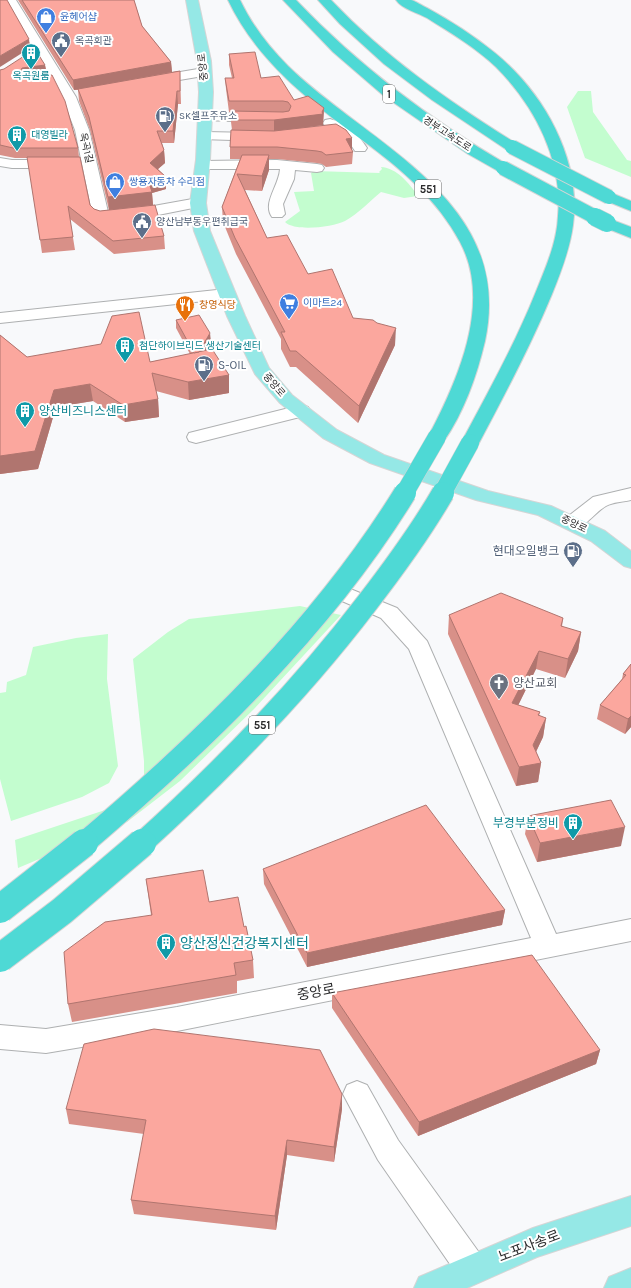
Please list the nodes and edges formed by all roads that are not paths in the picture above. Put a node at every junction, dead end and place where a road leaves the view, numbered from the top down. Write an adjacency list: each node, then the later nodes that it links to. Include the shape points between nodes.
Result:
1 (10, 0): 10 (street, 옥곡1길, via 33,54 50,80)
2 (192, 0): 7 (main road, 중앙로)
3 (234, 0): 34 (highway, 551, bridge, via 255,37 280,65 348,125 396,160 432,193 454,218 467,240 478,270 482,294 481,322 475,351 465,381 437,437 375,538 331,596 273,665 142,795)
4 (289, 0): 25 (highway, 경부고속도로 / 1, bridge, via 332,46 359,70 433,126 553,196)
5 (324, 0): 23 (highway, 경부고속도로 / 1, bridge, via 378,53 408,78 512,147)
6 (402, 0): 37 (highway, 551, bridge, via 471,40 504,67 538,107 546,125 565,179 566,208 564,232 557,259 535,316 500,388 432,510 345,632 284,703 217,773 146,841 52,920)
7 (204, 72): 8 (street); 11 (main road, 중앙로)
8 (136, 84)
9 (84, 94): 10 (street)
10 (69, 96): 18 (street, 옥곡1길, via 82,130)
11 (206, 117): 12 (street); 14 (main road, 중앙로)
12 (270, 118)
13 (319, 132): 16 (street, via 335,126 354,138)
14 (205, 136): 15 (street); 19 (main road, 중앙로)
15 (274, 137)
16 (360, 148)
17 (0, 162): 18 (street)
18 (89, 164): 22 (street, 옥곡1길, via 101,217)
19 (202, 165): 20 (street); 22 (main road, 중앙로)
20 (288, 165): 21 (street); 24 (street, via 287,178 275,204)
21 (317, 168)
22 (198, 203): 26 (main road, 중앙로, via 202,231)
23 (631, 206)
24 (277, 214)
25 (631, 233)
26 (226, 294): 27 (street); 28 (main road, 중앙로, via 261,370 286,399)
27 (0, 318)
28 (301, 411): 29 (street); 31 (main road, 중앙로, via 330,434 377,459 483,496 544,510)
29 (196, 437)
30 (631, 494): 31 (street, via 600,500)
31 (573, 523): 32 (main road, 중앙로, via 598,536)
32 (631, 561)
33 (343, 593): 36 (street, via 389,613 419,646)
34 (0, 909)
35 (631, 930): 36 (street, 중앙로)
36 (548, 946): 38 (street, 중앙로, via 177,1019 65,1038 46,1041)
37 (0, 958)
38 (0, 1037)
39 (357, 1094): 41 (street, via 388,1150)
40 (631, 1211): 41 (main road, 노포사송로, via 533,1243)
41 (472, 1270): 43 (main road, 노포사송로)
42 (631, 1284): 44 (main road)
43 (430, 1288)
44 (620, 1288)

